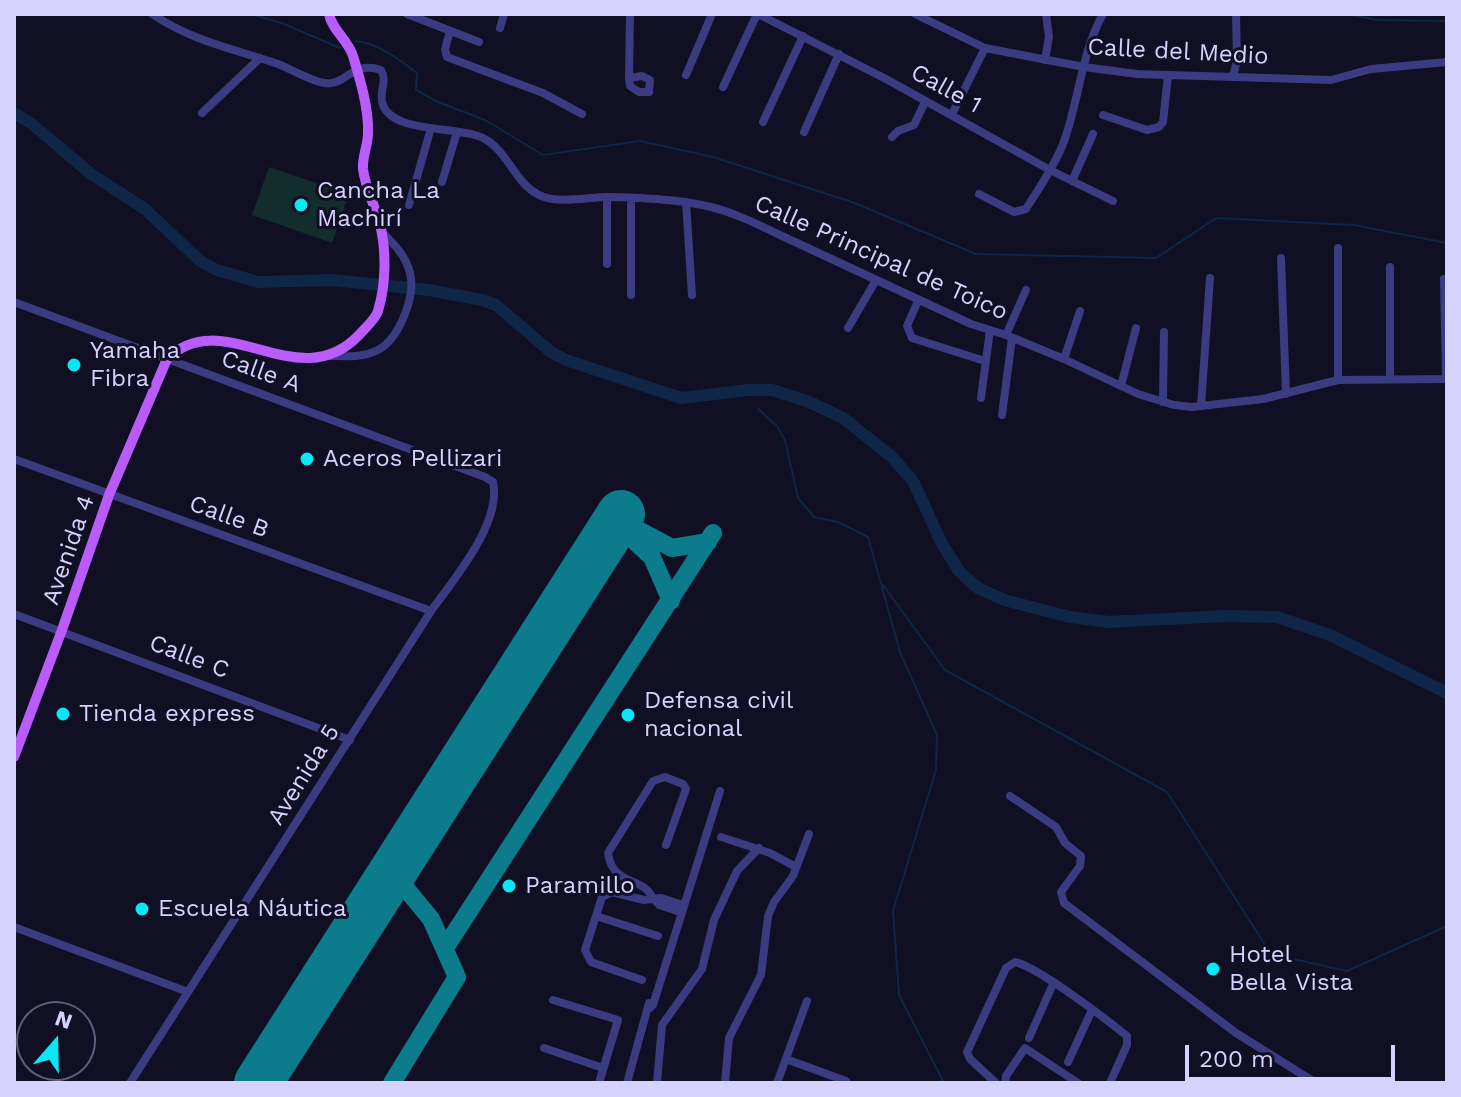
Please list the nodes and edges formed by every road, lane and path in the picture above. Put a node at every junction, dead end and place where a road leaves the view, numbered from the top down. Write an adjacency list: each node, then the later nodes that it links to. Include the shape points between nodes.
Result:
1 (152, 14): 18 (street, via 199,40)
2 (329, 14): 22 (main road, via 352,54)
3 (407, 14): 13 (street)
4 (504, 14): 12 (street)
5 (630, 14): 26 (street)
6 (712, 14): 23 (street)
7 (757, 14): 14 (street, Calle 1); 27 (street)
8 (915, 14): 16 (street, Calle del Medio)
9 (1046, 14): 19 (street)
10 (1103, 14): 21 (street)
11 (1236, 14): 25 (street)
12 (500, 28)
13 (450, 31): 15 (street); 30 (street, via 447,57 543,93)
14 (803, 36): 17 (street, Calle 1); 33 (street)
15 (479, 42)
16 (985, 48): 19 (street, Calle del Medio); 31 (street)
17 (839, 54): 28 (street, Calle 1); 36 (street)
18 (260, 58): 22 (street, via 323,83); 29 (street)
19 (1045, 60): 21 (street, Calle del Medio)
20 (1447, 62): 25 (street, Calle del Medio, via 1371,69 1331,80)
21 (1084, 67): 24 (street, Calle del Medio); 39 (street, via 1063,144)
22 (355, 70): 34 (street, Calle Principal de Toico, via 381,70 383,106 406,122); 48 (main road, via 367,113 364,176)
23 (686, 75)
24 (1168, 75): 25 (street, Calle del Medio); 32 (street, via 1159,127 1147,130)
25 (1233, 76)
26 (629, 78)
27 (723, 87)
28 (925, 102): 31 (street, Calle 1); 38 (street, via 914,125)
29 (202, 113)
30 (582, 114)
31 (952, 114): 39 (street, Calle 1)
32 (1103, 115)
33 (763, 122)
34 (431, 128): 35 (street, Calle Principal de Toico); 47 (street)
35 (457, 132): 41 (street); 43 (street, Calle Principal de Toico, via 487,139 540,195)
36 (804, 132)
37 (1093, 134): 40 (street)
38 (892, 137)
39 (1050, 170): 40 (street, Calle 1); 42 (street, via 1022,211 1011,211)
40 (1072, 181): 45 (street, Calle 1)
41 (442, 182)
42 (979, 194)
43 (607, 197): 44 (street, Calle Principal de Toico); 51 (street)
44 (631, 199): 46 (street, Calle Principal de Toico); 57 (street)
45 (1113, 201)
46 (686, 202): 55 (street, Calle Principal de Toico, via 733,214); 58 (street)
47 (409, 205)
48 (382, 232): 67 (main road, via 384,272 377,314 350,343); 67 (street, via 402,254 411,278 396,336 363,355)
49 (1338, 248): 73 (street)
50 (1281, 258): 75 (street)
51 (607, 264)
52 (1390, 267): 71 (street)
53 (1210, 278): 78 (street)
54 (1444, 279): 72 (street)
55 (876, 280): 59 (street, Calle Principal de Toico); 62 (street)
56 (1026, 290): 66 (street)
57 (631, 295)
58 (692, 295)
59 (918, 301): 64 (street, Calle Principal de Toico); 70 (street, via 907,326 912,338)
60 (14, 302): 68 (street, Calle A)
61 (1080, 311): 69 (street)
62 (848, 328)
63 (1136, 328): 74 (street)
64 (990, 330): 66 (street, Calle Principal de Toico); 70 (street)
65 (1164, 332): 77 (street)
66 (1009, 336): 69 (street, Calle Principal de Toico); 79 (street)
67 (328, 356): 68 (main road, via 283,356 219,339 185,345)
68 (167, 359): 81 (street, Calle A); 82 (main road, Avenida 4)
69 (1064, 359): 74 (street, Calle Principal de Toico)
70 (985, 361): 76 (street)
71 (1390, 379): 72 (street, Calle Principal de Toico); 73 (street, Calle Principal de Toico)
72 (1447, 379)
73 (1338, 380): 75 (street, Calle Principal de Toico)
74 (1121, 386): 77 (street, Calle Principal de Toico)
75 (1286, 394): 78 (street, Calle Principal de Toico)
76 (981, 398)
77 (1163, 402): 78 (street, Calle Principal de Toico)
78 (1201, 406)
79 (1002, 415)
80 (14, 459): 82 (street, Calle B)
81 (493, 482): 83 (street, Avenida 5, via 496,497 488,520 469,558)
82 (109, 495): 83 (street, Calle B); 85 (main road, Avenida 4)
83 (431, 611): 86 (street, Avenida 5)
84 (14, 614): 85 (street, Calle C)
85 (62, 630): 86 (street, Calle C); 87 (main road, Avenida 4)
86 (350, 740): 102 (street, Avenida 5)
87 (14, 757)
88 (720, 791): 96 (street)
89 (1010, 796): 122 (street, via 1056,827 1081,856 1061,892 1064,903 1236,1033)
90 (809, 834): 94 (street)
91 (721, 837): 93 (street)
92 (666, 845): 95 (street, via 686,789 665,777 653,781 608,853 622,879 644,885)
93 (759, 848): 94 (street); 115 (street, via 737,871 710,933 702,969 662,1025)
94 (796, 867): 116 (street, via 768,916 761,975 729,1038)
95 (653, 899): 96 (street, via 661,898); 97 (street, via 607,893)
96 (680, 912): 114 (street)
97 (596, 916): 99 (street); 100 (street, via 587,959)
98 (14, 927): 102 (street)
99 (658, 936)
100 (642, 980)
101 (1053, 984): 105 (street); 106 (street); 118 (street, via 1020,962 1006,968 967,1052)
102 (188, 992): 112 (street, Avenida 5)
103 (553, 1000): 110 (street, via 618,1020)
104 (807, 1001): 108 (street)
105 (1092, 1010): 109 (street); 121 (street, via 1128,1040)
106 (1029, 1038)
107 (544, 1048): 110 (street)
108 (786, 1059): 111 (street); 117 (street)
109 (1068, 1062)
110 (603, 1068): 113 (street)
111 (846, 1081)
112 (130, 1083)
113 (599, 1083)
114 (627, 1083)
115 (657, 1083)
116 (725, 1083)
117 (777, 1083)
118 (996, 1083)
119 (1005, 1083): 120 (street, via 1025,1048)
120 (1078, 1083)
121 (1110, 1083)
122 (1316, 1083)

